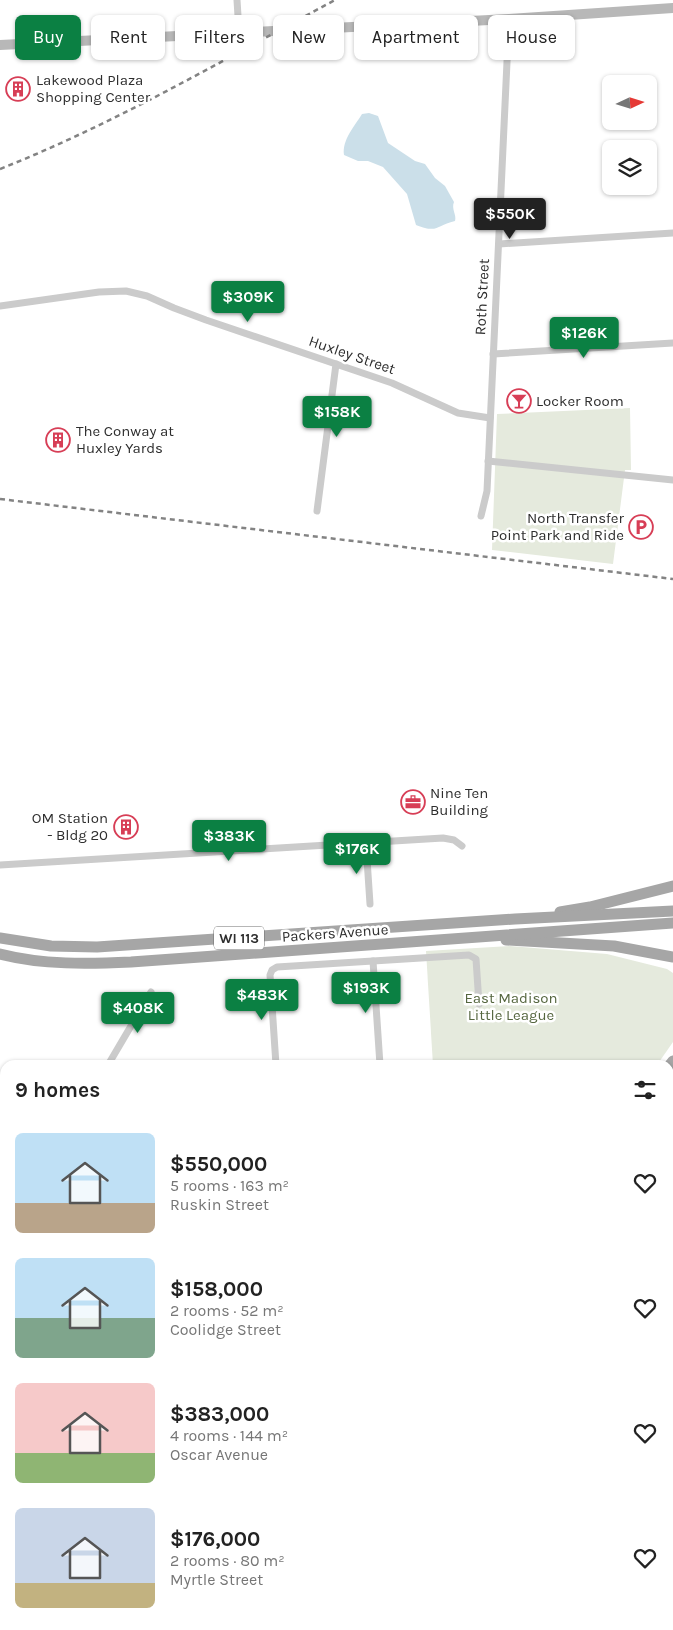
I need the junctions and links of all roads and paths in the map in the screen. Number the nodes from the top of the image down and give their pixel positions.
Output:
1 (237, 0) edge
2 (673, 8) edge
3 (238, 15) edge
4 (558, 15) edge
5 (488, 19) edge
6 (263, 31) edge
7 (175, 36) edge
8 (0, 46) edge
9 (507, 60) edge
10 (673, 233) edge
11 (499, 244) junction
12 (0, 306) edge
13 (673, 343) edge
14 (494, 354) junction
15 (336, 364) junction
16 (490, 418) junction
17 (488, 461) junction
18 (673, 480) edge
19 (317, 510) dead end
20 (481, 516) dead end
21 (366, 844) junction
22 (462, 846) dead end
23 (0, 866) edge
24 (673, 886) edge
25 (370, 904) dead end
26 (673, 911) edge
27 (522, 919) junction
28 (673, 923) edge
29 (0, 938) edge
30 (470, 938) junction
31 (0, 954) edge
32 (657, 954) junction
33 (673, 957) edge
34 (373, 961) junction
35 (673, 961) edge
36 (151, 992) dead end
37 (479, 1004) dead end
38 (111, 1060) edge
39 (276, 1060) edge
40 (380, 1060) edge

1 - 3 street
2 - 4 street
5 - 6 street
7 - 8 street
9 - 11 street, Roth Street
10 - 11 street
11 - 14 street, Roth Street
12 - 15 street, Huxley Street
13 - 14 street
14 - 16 street, Roth Street
15 - 16 street, Huxley Street
15 - 19 street
16 - 17 street, Roth Street
17 - 18 street
17 - 20 street, Roth Street
21 - 22 street
21 - 23 street
21 - 25 street
24 - 27 main road
26 - 27 main road, Packers Avenue / WI 113
27 - 29 main road, Packers Avenue / WI 113
28 - 30 main road, Packers Avenue / WI 113
30 - 31 main road, Packers Avenue / WI 113
30 - 32 main road
32 - 33 main road
32 - 35 main road
34 - 37 street
34 - 39 street
34 - 40 street
36 - 38 street

